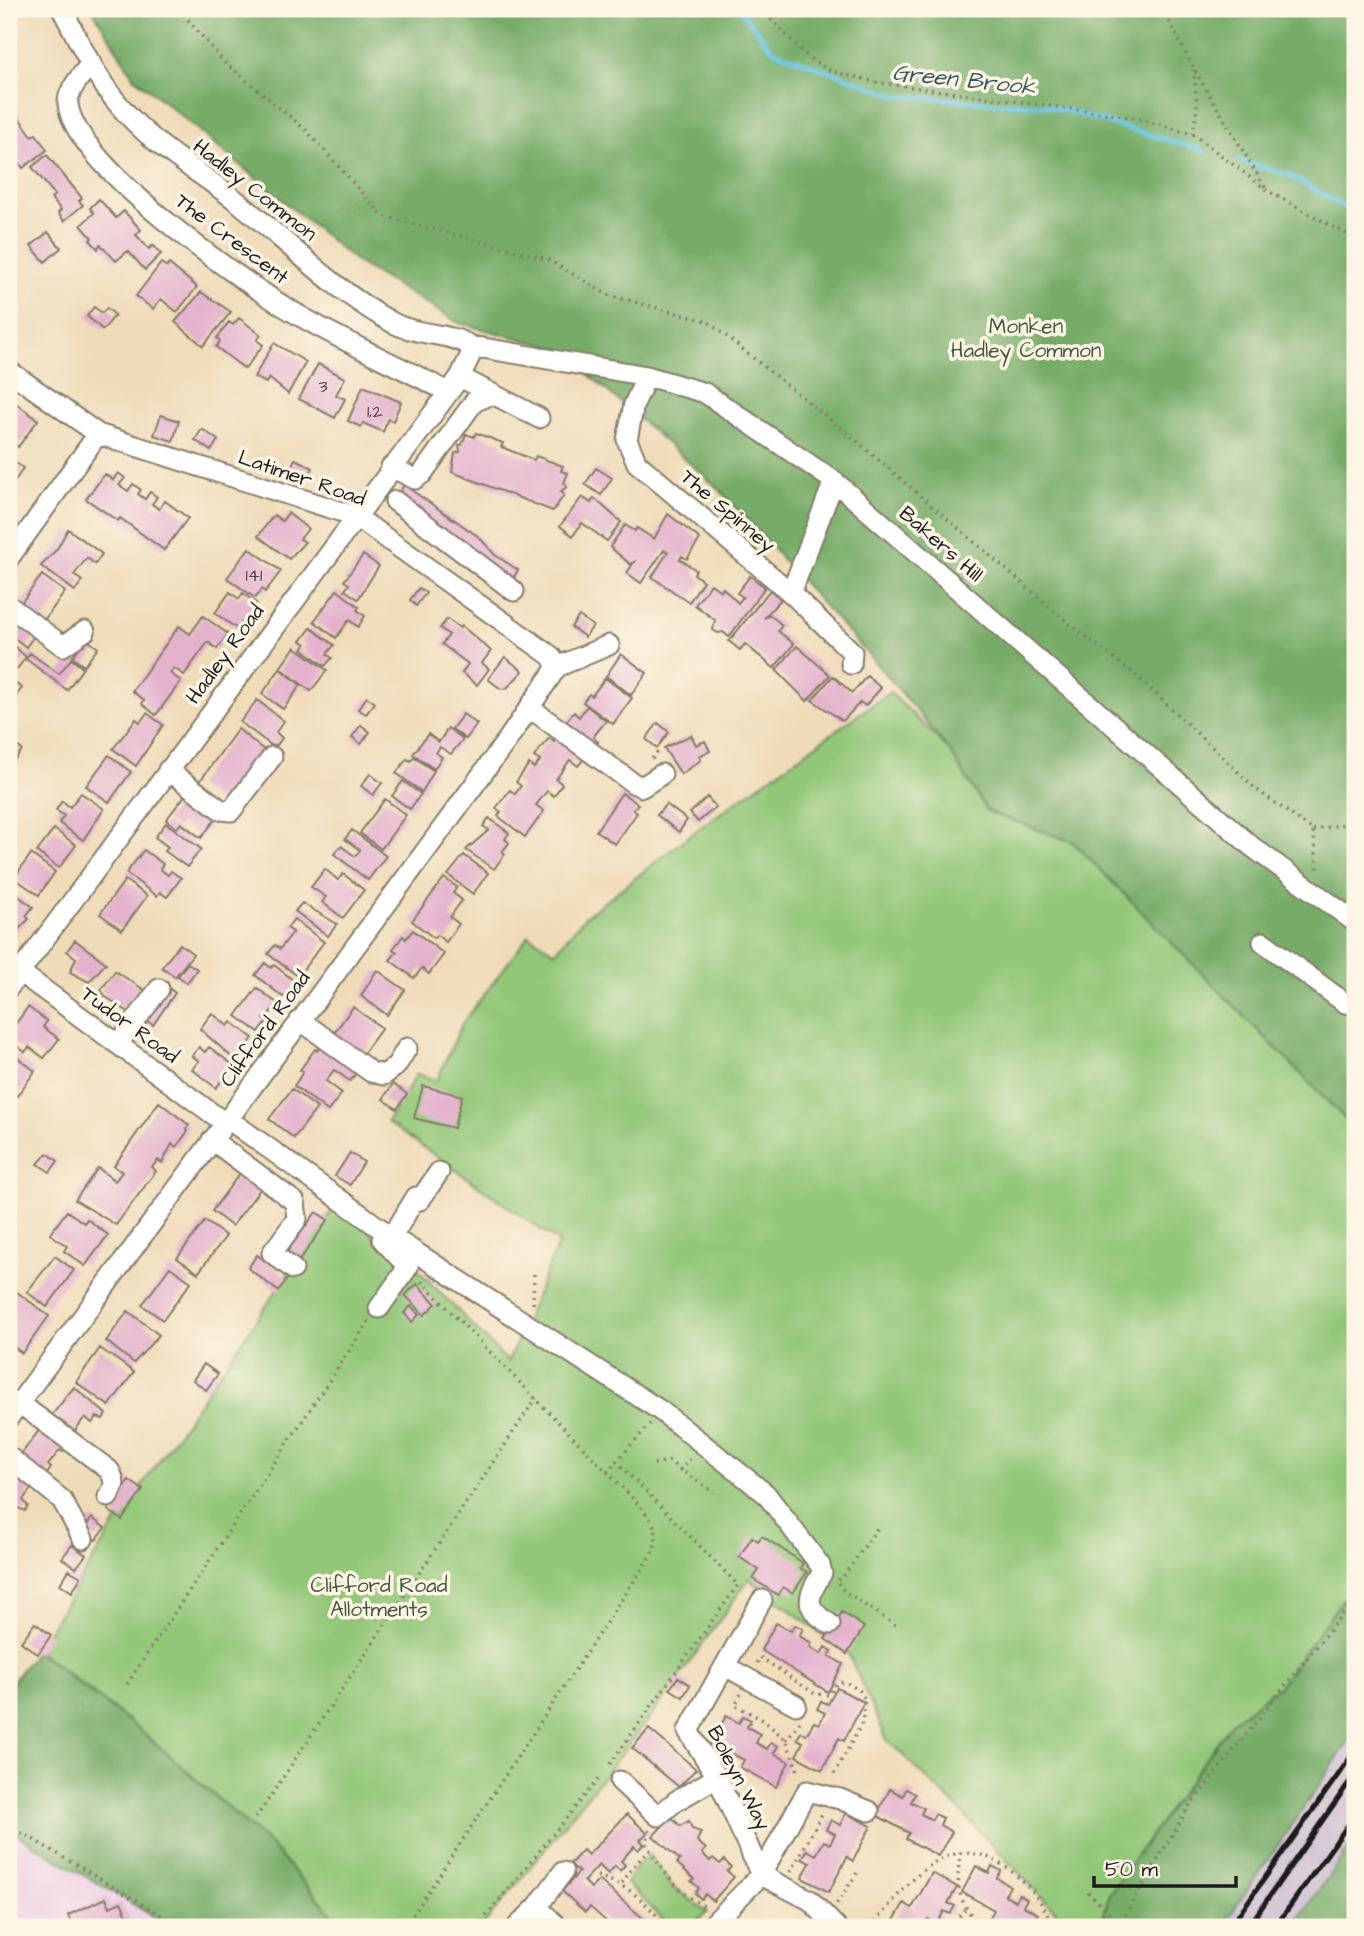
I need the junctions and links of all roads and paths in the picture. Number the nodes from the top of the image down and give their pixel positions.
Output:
1 (62, 9) edge
2 (761, 9) edge
3 (1163, 9) edge
4 (91, 63) junction
5 (1194, 69) junction
6 (1193, 134) junction
7 (1268, 191) junction
8 (1355, 239) edge
9 (471, 346) junction
10 (9, 371) edge
11 (647, 376) junction
12 (454, 385) junction
13 (490, 395) junction
14 (540, 418) dead end
15 (98, 434) junction
16 (391, 467) junction
17 (834, 481) junction
18 (395, 501) dead end
19 (355, 516) junction
20 (452, 547) junction
21 (9, 558) edge
22 (435, 572) junction
23 (514, 591) dead end
24 (792, 593) junction
25 (9, 606) edge
26 (85, 631) dead end
27 (609, 645) dead end
28 (851, 664) dead end
29 (557, 667) junction
30 (530, 708) junction
31 (272, 757) dead end
32 (168, 769) junction
33 (662, 774) dead end
34 (1355, 822) edge
35 (1313, 830) dead end
36 (1355, 922) edge
37 (1264, 942) dead end
38 (12, 975) edge
39 (159, 989) dead end
40 (1355, 1005) edge
41 (300, 1020) junction
42 (118, 1044) junction
43 (407, 1048) dead end
44 (226, 1121) junction
45 (212, 1140) junction
46 (439, 1172) dead end
47 (369, 1221) junction
48 (392, 1237) junction
49 (408, 1267) junction
50 (293, 1269) dead end
51 (534, 1272) dead end
52 (379, 1308) joint
53 (537, 1333) junction
54 (536, 1398) junction
55 (14, 1410) edge
56 (661, 1411) junction
57 (9, 1457) edge
58 (616, 1461) junction
59 (654, 1464) dead end
60 (607, 1472) junction
61 (715, 1493) dead end
62 (108, 1497) dead end
63 (878, 1527) dead end
64 (83, 1539) dead end
65 (829, 1577) junction
66 (1355, 1598) edge
67 (762, 1600) dead end
68 (830, 1624) dead end
69 (898, 1627) dead end
70 (725, 1666) junction
71 (127, 1684) dead end
72 (801, 1708) joint
73 (786, 1740) dead end
74 (717, 1777) junction
75 (620, 1781) dead end
76 (831, 1797) junction
77 (869, 1811) dead end
78 (658, 1816) junction
79 (256, 1818) dead end
80 (9, 1825) edge
81 (650, 1851) junction
82 (960, 1852) junction
83 (563, 1872) dead end
84 (858, 1873) dead end
85 (597, 1875) dead end
86 (761, 1875) junction
87 (622, 1884) junction
88 (783, 1889) junction
89 (1087, 1892) dead end
90 (537, 1907) junction
91 (965, 1910) junction
92 (831, 1920) edge
93 (714, 1924) edge
94 (1118, 1926) edge
95 (181, 1927) edge
96 (405, 1927) edge
97 (477, 1927) edge
98 (517, 1927) edge
99 (558, 1927) edge
100 (667, 1927) edge
101 (870, 1927) edge
102 (950, 1927) edge
103 (983, 1927) edge
104 (1051, 1927) edge

1 - 4 street, Hadley Common
2 - 6 path
3 - 5 path
4 - 9 street, Hadley Common
4 - 12 street, The Crescent
5 - 6 path
5 - 7 path
6 - 7 path
7 - 8 path
9 - 11 street, Bakers Hill
9 - 12 street, Hadley Road
10 - 15 street, Latimer Road
11 - 17 street, Bakers Hill
11 - 24 street, The Spinney
12 - 13 street, The Crescent
12 - 16 street, Hadley Road
13 - 14 street, The Crescent
13 - 16 street
15 - 19 street, Latimer Road
15 - 21 street
16 - 19 street, Hadley Road
17 - 24 street, The Spinney
17 - 36 street, Bakers Hill
18 - 20 street
19 - 22 street, Latimer Road
19 - 32 street, Hadley Road
20 - 22 street
20 - 23 street
22 - 29 street, Latimer Road
24 - 28 street, The Spinney
25 - 26 street
27 - 29 street
29 - 30 street, Clifford Road
30 - 33 street
30 - 41 street, Clifford Road
31 - 32 street
32 - 38 street, Hadley Road
34 - 35 path
37 - 40 street
38 - 42 street, Tudor Road
39 - 42 street
41 - 43 street
41 - 44 street, Clifford Road
42 - 44 street, Tudor Road
44 - 45 street, Clifford Road
44 - 47 street, Tudor Road
45 - 50 street
45 - 55 street, Clifford Road
46 - 48 street
47 - 48 street
47 - 49 street
48 - 53 street
49 - 52 street
49 - 54 path
51 - 53 path
52 - 71 path
53 - 56 street
54 - 60 path
54 - 79 path
55 - 62 street
56 - 58 path
56 - 65 street
57 - 64 street
58 - 60 path
58 - 97 path
59 - 61 path
60 - 96 path
63 - 65 path
65 - 68 street
65 - 69 path
66 - 94 path
67 - 70 street, Boleyn Way
70 - 72 street
70 - 74 street, Boleyn Way
72 - 73 path
74 - 78 street
74 - 86 street, Boleyn Way
75 - 78 street
76 - 77 street, Boleyn Way
76 - 86 street, Boleyn Way
76 - 88 path
78 - 81 path
80 - 95 path
81 - 87 path
81 - 93 path
82 - 91 path
82 - 101 path
82 - 104 path
83 - 90 street
84 - 92 path
85 - 87 path
86 - 88 street
86 - 93 street, Boleyn Way
87 - 100 path
88 - 92 street
89 - 94 path
90 - 98 street
90 - 99 street
91 - 102 path
91 - 103 path

